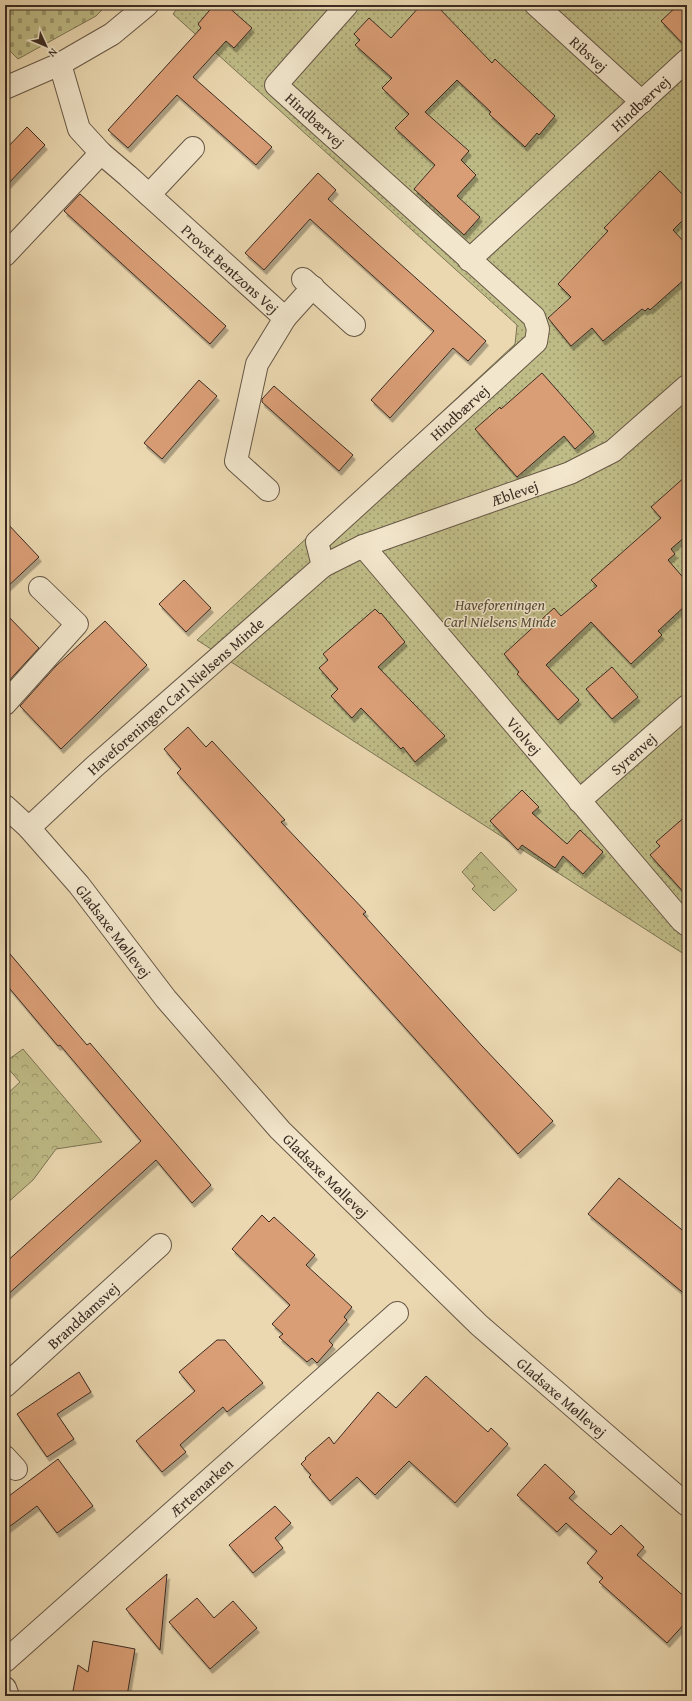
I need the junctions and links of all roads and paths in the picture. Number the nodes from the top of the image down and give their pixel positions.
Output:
1 (147, 5) edge
2 (347, 5) edge
3 (536, 5) edge
4 (687, 60) edge
5 (60, 64) junction
6 (5, 88) edge
7 (642, 102) junction
8 (194, 148) dead end
9 (101, 153) junction
10 (150, 195) junction
11 (5, 255) edge
12 (469, 260) junction
13 (285, 318) junction
14 (354, 325) dead end
15 (687, 386) edge
16 (268, 490) dead end
17 (363, 546) junction
18 (322, 566) junction
19 (40, 588) dead end
20 (5, 704) edge
21 (687, 706) edge
22 (579, 801) junction
23 (5, 806) edge
24 (29, 828) junction
25 (687, 925) edge
26 (160, 1245) dead end
27 (397, 1313) dead end
28 (5, 1386) edge
29 (687, 1505) edge
30 (5, 1661) edge
31 (5, 1688) edge
32 (8, 1696) edge

1 - 5 street
2 - 12 street, Hindbærvej
3 - 7 street, Ribsvej
4 - 7 street, Hindbærvej
5 - 6 street
5 - 9 street, Provst Bentzons Vej
7 - 12 street, Hindbærvej
8 - 10 street
9 - 10 street, Provst Bentzons Vej
9 - 11 street
10 - 13 street, Provst Bentzons Vej
12 - 18 street, Hindbærvej
13 - 14 street
13 - 16 street, Provst Bentzons Vej
15 - 17 street, Æblevej
17 - 18 street, Æblevej
17 - 22 street, Violvej
18 - 24 street, Haveforeningen Carl Nielsens Minde
19 - 20 street
21 - 22 street, Syrenvej
22 - 25 street, Violvej
23 - 24 street, Gladsaxe Møllevej
24 - 29 street, Gladsaxe Møllevej
26 - 28 street, Branddamsvej
27 - 30 street, Ærtemarken
31 - 32 street

